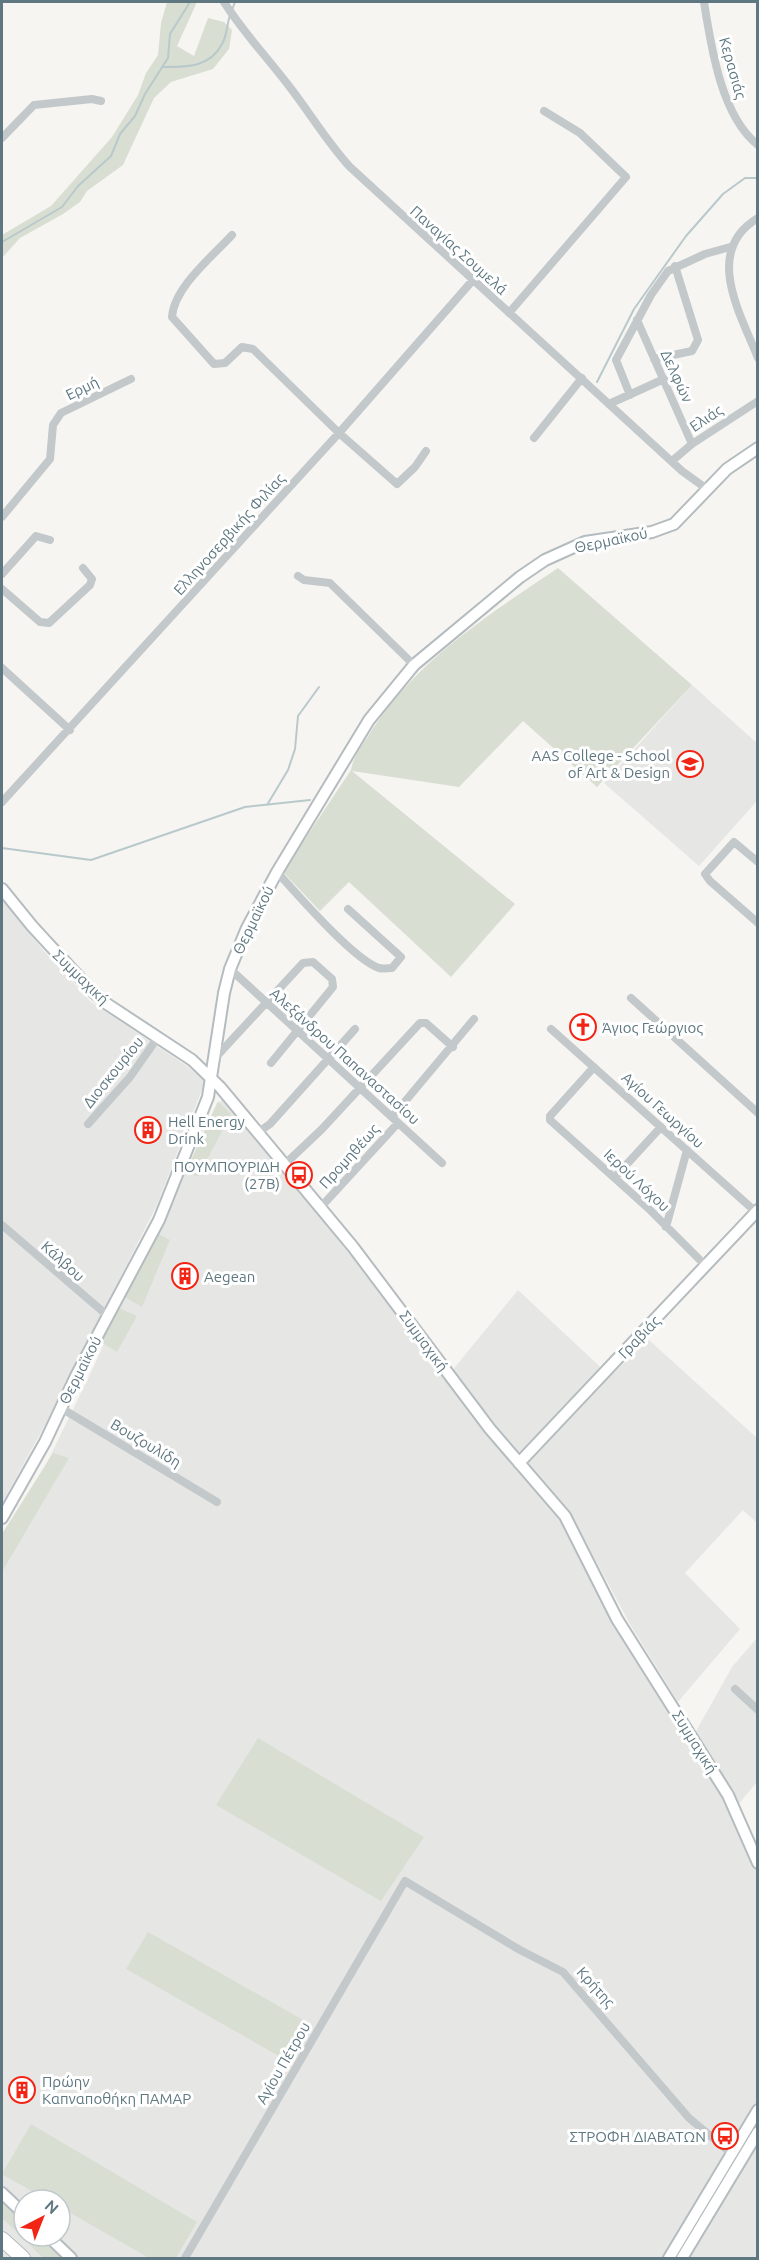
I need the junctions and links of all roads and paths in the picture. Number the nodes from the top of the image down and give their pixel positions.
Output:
1 (704, 2) edge
2 (226, 5) edge
3 (101, 101) dead end
4 (544, 111) dead end
5 (2, 138) edge
6 (758, 146) edge
7 (758, 218) edge
8 (232, 235) dead end
9 (730, 246) junction
10 (675, 266) junction
11 (473, 280) junction
12 (509, 313) junction
13 (637, 320) junction
14 (758, 358) edge
15 (654, 359) junction
16 (582, 378) junction
17 (131, 379) dead end
18 (664, 379) junction
19 (630, 394) junction
20 (758, 401) edge
21 (609, 404) junction
22 (339, 433) junction
23 (534, 438) dead end
24 (692, 444) junction
25 (758, 448) edge
26 (426, 451) dead end
27 (672, 461) junction
28 (707, 489) junction
29 (2, 517) edge
30 (50, 540) dead end
31 (84, 568) dead end
32 (2, 574) edge
33 (298, 576) dead end
34 (2, 589) edge
35 (414, 665) junction
36 (2, 668) edge
37 (70, 730) junction
38 (2, 802) edge
39 (758, 862) edge
40 (277, 872) junction
41 (2, 889) edge
42 (348, 909) dead end
43 (758, 923) edge
44 (230, 969) junction
45 (631, 998) dead end
46 (266, 1002) junction
47 (474, 1019) dead end
48 (355, 1029) dead end
49 (551, 1029) dead end
50 (298, 1031) junction
51 (158, 1037) junction
52 (453, 1047) junction
53 (215, 1058) junction
54 (328, 1058) junction
55 (271, 1063) dead end
56 (594, 1066) junction
57 (212, 1078) junction
58 (360, 1087) junction
59 (758, 1113) edge
60 (395, 1120) junction
61 (88, 1124) dead end
62 (661, 1127) junction
63 (258, 1132) junction
64 (687, 1150) junction
65 (442, 1163) dead end
66 (284, 1165) junction
67 (615, 1177) junction
68 (320, 1208) junction
69 (757, 1211) edge
70 (2, 1225) edge
71 (666, 1227) junction
72 (706, 1266) junction
73 (108, 1316) junction
74 (61, 1408) junction
75 (519, 1463) junction
76 (217, 1503) dead end
77 (2, 1518) edge
78 (735, 1689) dead end
79 (758, 1710) edge
80 (758, 1863) edge
81 (405, 1881) joint
82 (758, 2110) edge
83 (758, 2132) edge
84 (732, 2154) junction
85 (2, 2239) edge
86 (60, 2248) edge
87 (23, 2259) edge
88 (71, 2259) edge
89 (185, 2259) edge
90 (669, 2259) edge
91 (682, 2259) edge

1 - 6 street, Κερασιάς
2 - 11 street, Παναγίας Σουμελά
3 - 5 street
4 - 12 street
7 - 9 street
8 - 22 street
9 - 10 street
9 - 14 street
10 - 13 street
10 - 15 street
11 - 12 street, Παναγίας Σουμελά
11 - 22 street, Ελληνοσερβικής Φιλίας
12 - 16 street, Παναγίας Σουμελά
13 - 15 street, Δελφών
13 - 19 street
15 - 18 street, Δελφών
16 - 21 street, Παναγίας Σουμελά
16 - 23 street
17 - 29 street, Ερμή
18 - 19 street
18 - 24 street, Δελφών
19 - 21 street
20 - 24 street, Ελιάς
21 - 27 street, Παναγίας Σουμελά
22 - 26 street
22 - 37 street, Ελληνοσερβικής Φιλίας
24 - 27 street, Ελιάς
25 - 28 street, Θερμαϊκού
27 - 28 street, Παναγίας Σουμελά
28 - 35 street, Θερμαϊκού
30 - 32 street
31 - 34 street
33 - 35 street
35 - 40 street, Θερμαϊκού
36 - 37 street
37 - 38 street, Ελληνοσερβικής Φιλίας
39 - 43 street
40 - 42 street
40 - 44 street, Θερμαϊκού
41 - 51 street, Συμμαχική
44 - 46 street, Αλεξάνδρου Παπαναστασίου
44 - 53 street, Θερμαϊκού
45 - 59 street
46 - 50 street, Αλεξάνδρου Παπαναστασίου
46 - 50 street
46 - 53 street
47 - 52 street, Προμηθέως
48 - 54 street
49 - 56 street, Αγίου Γεωργίου
50 - 54 street, Αλεξάνδρου Παπαναστασίου
50 - 55 street
51 - 57 street, Συμμαχική
51 - 61 street, Διοσκουρίου
52 - 58 street
52 - 60 street, Προμηθέως
53 - 57 street, Θερμαϊκού
54 - 58 street, Αλεξάνδρου Παπαναστασίου
54 - 63 street
56 - 62 street, Αγίου Γεωργίου
56 - 67 street, Ιερού Λόχου
57 - 63 street, Συμμαχική
57 - 73 street, Θερμαϊκού
58 - 60 street, Αλεξάνδρου Παπαναστασίου
58 - 66 street
60 - 65 street, Αλεξάνδρου Παπαναστασίου
60 - 68 street, Προμηθέως
62 - 64 street, Αγίου Γεωργίου
62 - 67 street
63 - 66 street, Συμμαχική
64 - 69 street, Αγίου Γεωργίου
64 - 71 street
66 - 68 street, Συμμαχική
67 - 71 street, Ιερού Λόχου
68 - 75 street, Συμμαχική
69 - 72 street, Γραβιάς
70 - 73 street, Κάλβου
71 - 72 street, Ιερού Λόχου
72 - 75 street, Γραβιάς
73 - 74 street, Θερμαϊκού
74 - 76 street, Βουζουλίδη
74 - 77 street, Θερμαϊκού
75 - 80 street, Συμμαχική
78 - 79 street
81 - 84 street, Κρήτης
81 - 89 street, Αγίου Πέτρου
82 - 84 street
83 - 91 street
84 - 90 street
85 - 87 highway
86 - 88 street

